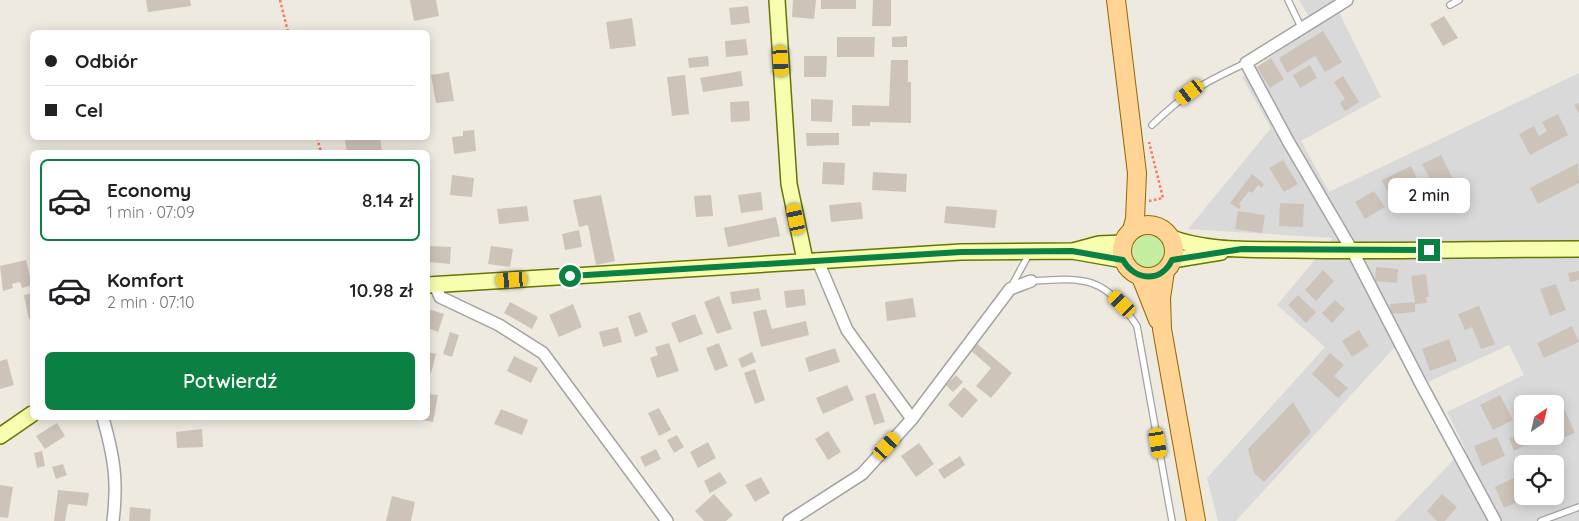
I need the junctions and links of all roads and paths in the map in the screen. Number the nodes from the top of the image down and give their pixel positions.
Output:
1 (280, 0) edge
2 (777, 0) edge
3 (1116, 0) edge
4 (1288, 0) edge
5 (1347, 0) edge
6 (1460, 0) edge
7 (1450, 5) dead end
8 (1302, 28) junction
9 (288, 30) edge
10 (1246, 63) junction
11 (1152, 125) joint
12 (1137, 173) junction
13 (1146, 202) junction
14 (1163, 232) junction
15 (1126, 244) junction
16 (1242, 249) junction
17 (1579, 249) edge
18 (1031, 251) junction
19 (1353, 252) junction
20 (811, 260) junction
21 (1169, 266) junction
22 (1141, 277) junction
23 (1031, 281) joint
24 (431, 285) edge
25 (1010, 289) junction
26 (1162, 329) junction
27 (30, 415) edge
28 (912, 418) junction
29 (104, 420) edge
30 (0, 436) edge
31 (1579, 507) edge
32 (112, 521) edge
33 (666, 521) edge
34 (789, 521) edge
35 (1172, 521) edge
36 (1196, 521) edge
37 (1495, 521) edge
38 (1541, 521) edge

1 - 9 path
2 - 20 street
3 - 12 main road
4 - 8 lane
5 - 8 street
6 - 7 lane
8 - 10 street
10 - 11 lane
10 - 19 street
11 - 13 path
12 - 13 main road
12 - 15 main road
13 - 14 main road
14 - 15 main road
14 - 16 street
14 - 21 main road
15 - 18 street
15 - 22 main road
16 - 19 street
16 - 21 street
17 - 19 street
18 - 20 street
18 - 25 lane
19 - 37 street
20 - 24 street
20 - 28 street
21 - 22 main road
21 - 26 main road
22 - 26 main road
23 - 25 street
23 - 35 lane
24 - 33 street
25 - 28 street
26 - 36 main road
27 - 30 street
28 - 34 street
29 - 32 street
31 - 38 lane

